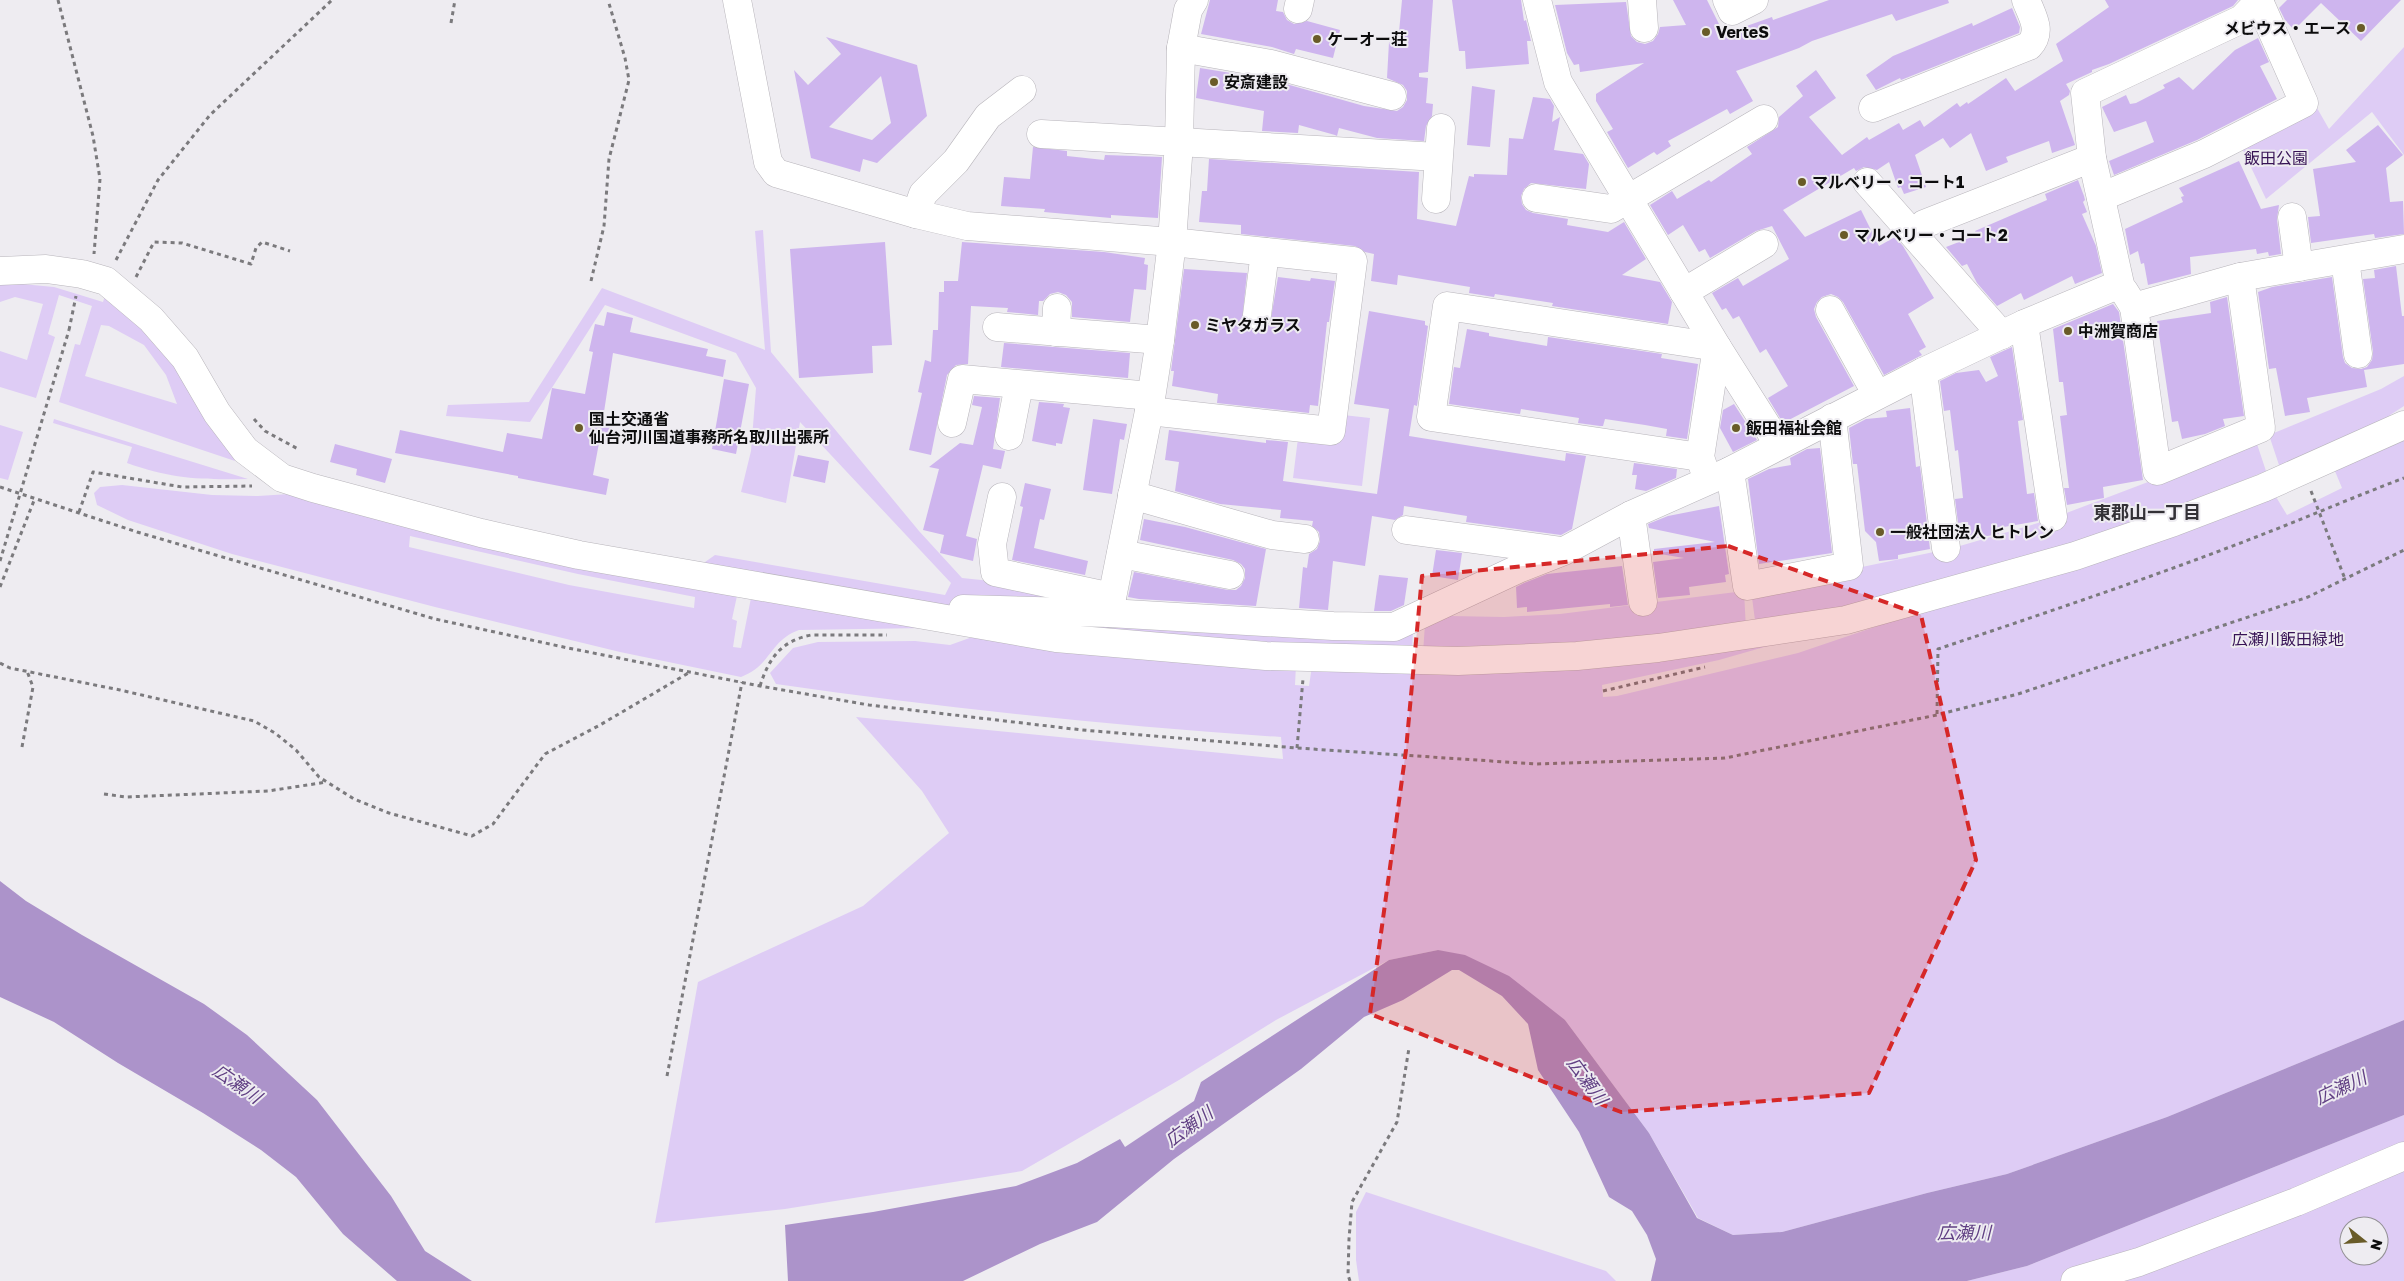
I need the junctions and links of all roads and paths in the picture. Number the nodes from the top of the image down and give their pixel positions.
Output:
1 (58, 0) edge
2 (332, 0) edge
3 (455, 0) edge
4 (608, 0) edge
5 (737, 0) edge
6 (1194, 0) edge
7 (1537, 0) edge
8 (1642, 0) edge
9 (1727, 0) edge
10 (1754, 0) edge
11 (2026, 0) edge
12 (2260, 1) edge
13 (451, 23) dead end
14 (1644, 28) dead end
15 (1181, 48) junction
16 (1022, 90) dead end
17 (1392, 96) dead end
18 (1873, 108) dead end
19 (1764, 119) dead end
20 (1441, 128) dead end
21 (1041, 134) dead end
22 (1179, 143) junction
23 (1438, 157) junction
24 (2092, 158) junction
25 (1867, 182) dead end
26 (2101, 197) junction
27 (1536, 198) dead end
28 (1436, 199) dead end
29 (1627, 199) junction
30 (916, 214) junction
31 (2292, 217) dead end
32 (1924, 224) dead end
33 (1172, 242) junction
34 (1764, 244) dead end
35 (2404, 249) edge
36 (290, 251) dead end
37 (1265, 252) junction
38 (2345, 260) junction
39 (2299, 267) junction
40 (0, 271) edge
41 (2240, 277) junction
42 (99, 278) junction
43 (134, 281) dead end
44 (591, 281) dead end
45 (2120, 284) junction
46 (1684, 292) junction
47 (75, 300) dead end
48 (2134, 307) junction
49 (1830, 310) dead end
50 (1256, 314) dead end
51 (997, 327) dead end
52 (2013, 330) junction
53 (1160, 340) junction
54 (1717, 346) junction
55 (2358, 354) dead end
56 (1923, 372) junction
57 (1019, 385) junction
58 (1877, 395) junction
59 (1150, 403) junction
60 (1832, 418) junction
61 (952, 422) dead end
62 (2404, 425) edge
63 (1009, 436) dead end
64 (1778, 445) junction
65 (1713, 469) junction
66 (2404, 478) edge
67 (254, 486) dead end
68 (1132, 495) junction
69 (1002, 497) dead end
70 (35, 498) dead end
71 (2316, 505) dead end
72 (2318, 511) junction
73 (79, 512) dead end
74 (1631, 515) junction
75 (2053, 517) dead end
76 (1406, 530) dead end
77 (1305, 539) dead end
78 (1946, 548) dead end
79 (1564, 551) junction
80 (1121, 554) junction
81 (0, 561) edge
82 (1230, 575) dead end
83 (2345, 580) dead end
84 (0, 587) edge
85 (1643, 602) dead end
86 (1110, 605) junction
87 (948, 620) junction
88 (890, 635) dead end
89 (0, 663) edge
90 (27, 671) junction
91 (690, 672) dead end
92 (742, 682) dead end
93 (760, 686) dead end
94 (1303, 686) dead end
95 (1937, 714) dead end
96 (22, 747) dead end
97 (1297, 748) dead end
98 (328, 782) junction
99 (104, 794) dead end
100 (1409, 1048) dead end
101 (668, 1076) dead end
102 (2404, 1156) edge
103 (1350, 1281) edge
104 (2075, 1281) edge

1 - 42 path
2 - 42 path
3 - 13 path
4 - 44 path
5 - 30 street
6 - 15 street
7 - 29 street
8 - 14 street
9 - 10 street
11 - 18 street
12 - 24 street
12 - 26 street
15 - 17 street
15 - 22 street
16 - 30 street
19 - 29 street
20 - 23 street
21 - 22 street
22 - 23 street
22 - 33 street
23 - 28 street
24 - 26 street
24 - 32 street
25 - 52 street
26 - 45 street
27 - 29 street
29 - 46 street
30 - 33 street
31 - 39 street
33 - 37 street
33 - 53 street
34 - 46 street
35 - 38 street
36 - 43 path
37 - 50 street
37 - 59 street
38 - 39 street
38 - 55 street
39 - 41 street
40 - 42 street
41 - 48 street
41 - 48 street
42 - 87 street
45 - 48 street
45 - 52 street
46 - 54 street
47 - 81 path, bridge
49 - 58 street
51 - 53 street
52 - 56 street
52 - 75 street
53 - 59 street
54 - 64 street
54 - 65 street
54 - 65 street
56 - 58 street
56 - 78 street
57 - 59 street
57 - 61 street
57 - 63 street
58 - 60 street
59 - 68 street
60 - 64 street
60 - 65 street
62 - 87 street
64 - 65 street
65 - 74 street
66 - 72 path
67 - 73 path
68 - 77 street
68 - 80 street
69 - 86 street
70 - 84 path
71 - 72 path
72 - 83 path
72 - 95 path
74 - 79 street
74 - 85 street
76 - 79 street
79 - 86 street
80 - 82 street
80 - 86 street
86 - 87 street
88 - 93 path
89 - 90 path
90 - 96 path
90 - 98 path
91 - 98 path
92 - 101 path
94 - 97 path
98 - 99 path
100 - 103 path
102 - 104 street

